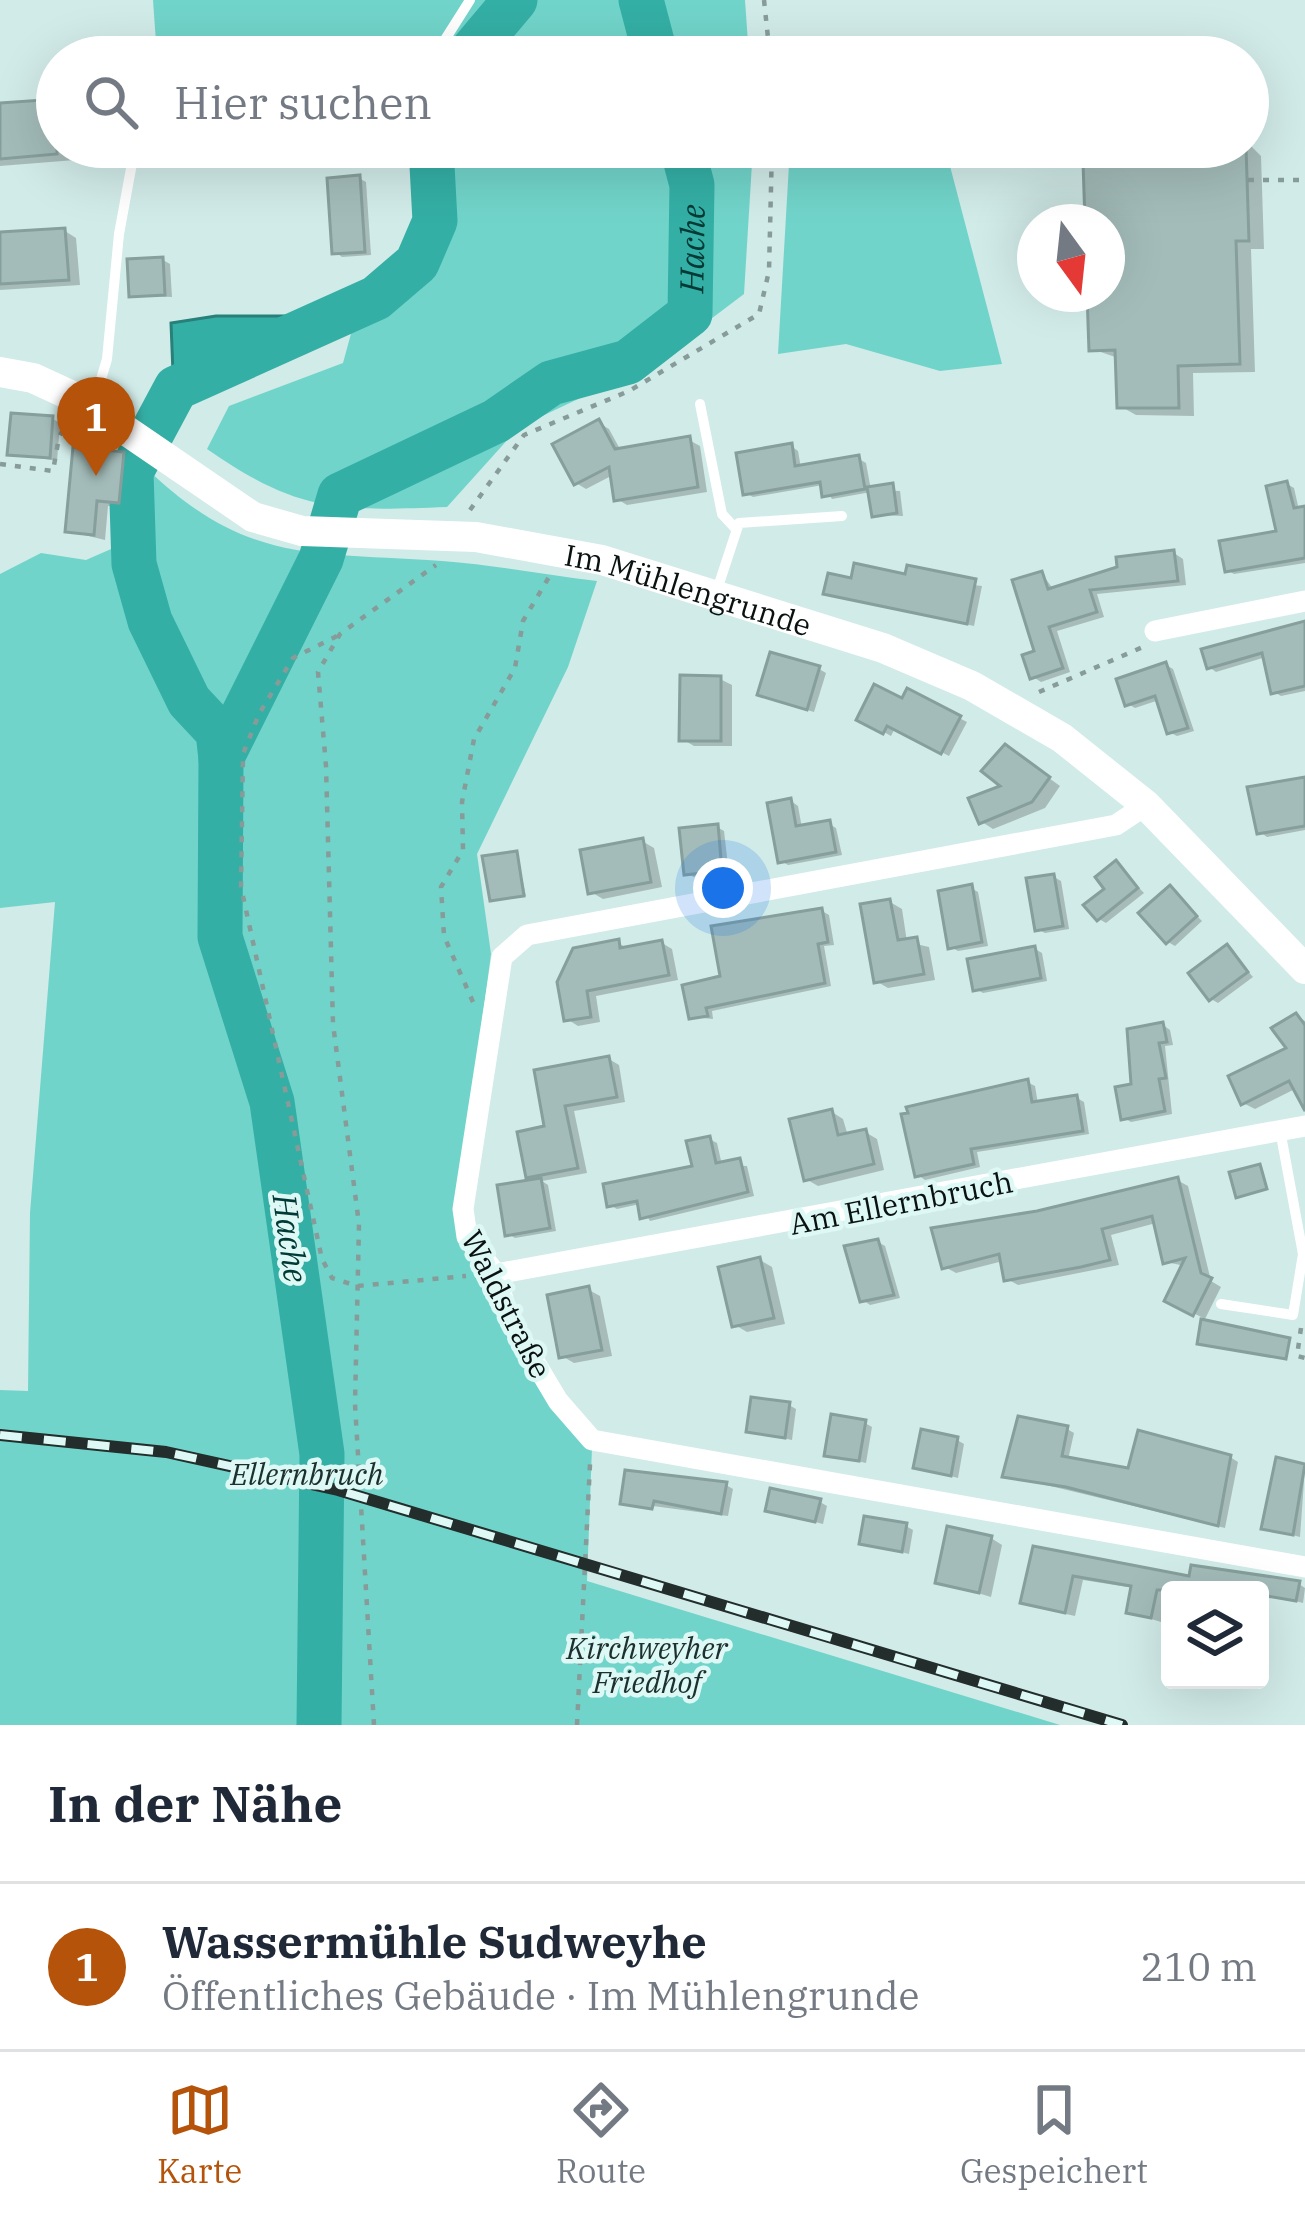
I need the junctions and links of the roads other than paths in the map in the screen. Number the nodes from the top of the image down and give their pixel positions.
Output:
1 (470, 0) edge
2 (447, 36) edge
3 (131, 168) edge
4 (0, 372) edge
5 (83, 401) junction
6 (700, 404) dead end
7 (842, 516) dead end
8 (736, 529) junction
9 (716, 593) junction
10 (1305, 602) edge
11 (1155, 632) road end
12 (1146, 806) junction
13 (1302, 959) edge
14 (1305, 1126) edge
15 (1280, 1130) junction
16 (496, 1274) junction
17 (1221, 1304) dead end
18 (1305, 1567) edge

1 - 2 lane
3 - 5 lane
4 - 5 main road, Im Mühlengrunde
5 - 9 main road, Im Mühlengrunde
6 - 8 lane
7 - 8 lane
8 - 9 lane
9 - 12 main road, Im Mühlengrunde
10 - 11 street
12 - 13 main road, Im Mühlengrunde
12 - 16 street, Waldstraße
14 - 15 street, Am Ellernbruch
15 - 16 street, Am Ellernbruch
15 - 17 lane
16 - 18 street, Waldstraße

